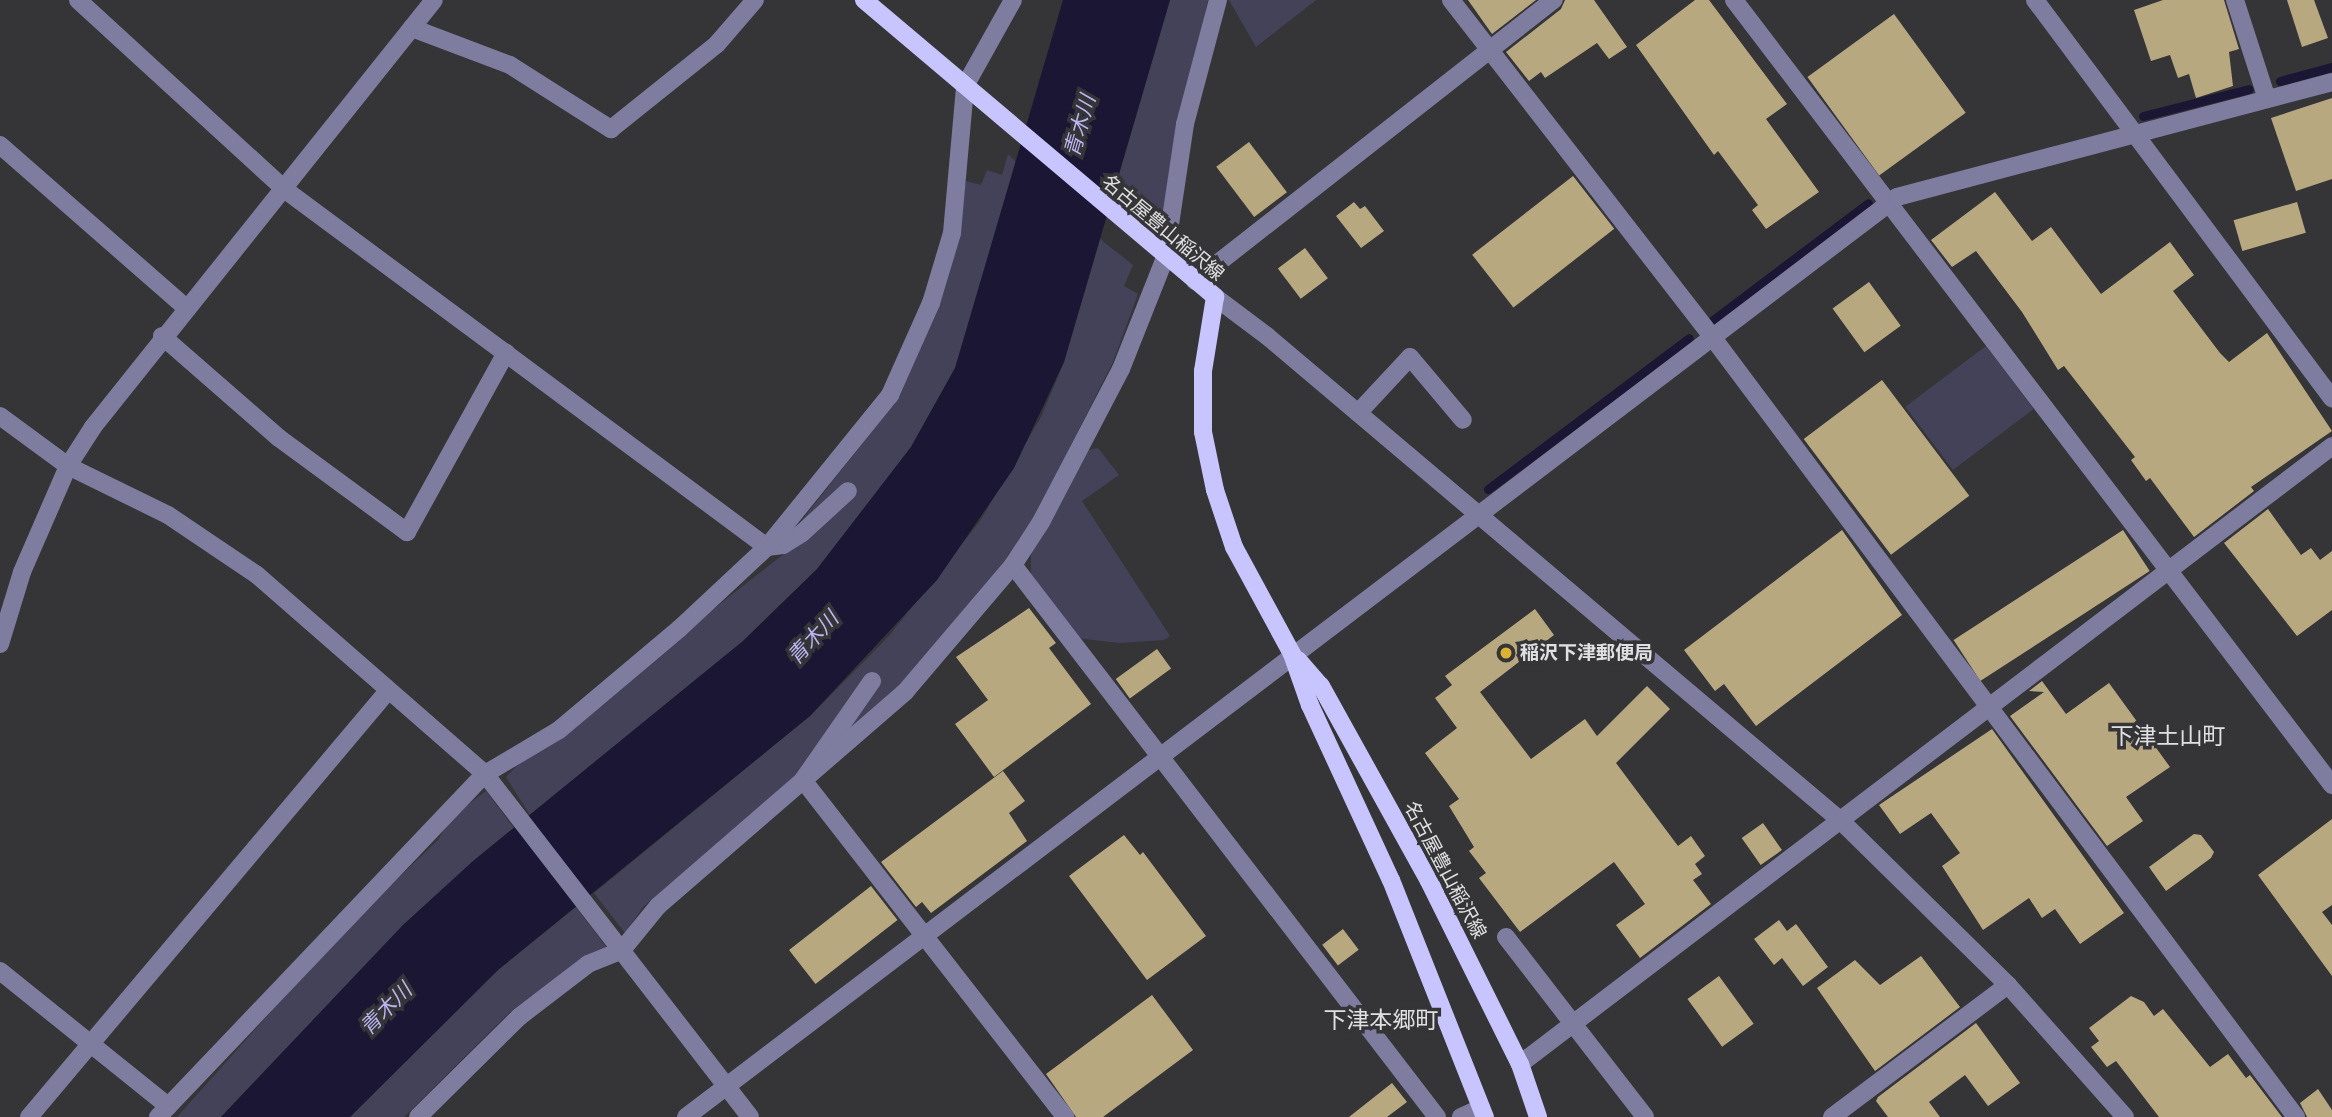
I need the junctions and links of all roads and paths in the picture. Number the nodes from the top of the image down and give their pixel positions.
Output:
1 (78, 0) edge
2 (434, 0) edge
3 (755, 0) edge
4 (864, 0) edge
5 (1013, 0) edge
6 (1218, 0) edge
7 (1451, 0) edge
8 (1554, 0) edge
9 (1734, 0) edge
10 (2035, 0) edge
11 (2235, 0) edge
12 (412, 28) junction
13 (1489, 49) junction
14 (2332, 82) edge
15 (965, 86) junction
16 (2267, 99) junction
17 (2137, 135) junction
18 (0, 145) edge
19 (284, 189) junction
20 (1888, 204) junction
21 (1165, 258) junction
22 (1195, 281) junction
23 (1215, 297) junction
24 (185, 307) junction
25 (162, 336) junction
26 (1713, 338) junction
27 (506, 353) junction
28 (2332, 398) edge
29 (1358, 413) junction
30 (0, 416) edge
31 (1463, 420) dead end
32 (2332, 446) edge
33 (68, 466) junction
34 (848, 491) dead end
35 (1478, 515) junction
36 (767, 547) junction
37 (1013, 565) junction
38 (2168, 570) junction
39 (0, 644) edge
40 (1292, 654) junction
41 (872, 681) dead end
42 (387, 692) junction
43 (1989, 706) junction
44 (1162, 758) junction
45 (488, 778) junction
46 (803, 780) junction
47 (2332, 785) edge
48 (1841, 821) junction
49 (925, 936) junction
50 (1506, 937) dead end
51 (619, 945) junction
52 (0, 971) edge
53 (2008, 985) junction
54 (1574, 1023) junction
55 (88, 1045) junction
56 (1520, 1064) junction
57 (727, 1087) junction
58 (163, 1111) edge
59 (1483, 1113) edge
60 (422, 1116) edge
61 (29, 1117) edge
62 (686, 1117) edge
63 (750, 1117) edge
64 (1065, 1117) edge
65 (1437, 1117) edge
66 (1461, 1117) edge
67 (1538, 1117) edge
68 (1645, 1117) edge
69 (1832, 1117) edge
70 (2125, 1117) edge
71 (2296, 1117) edge

1 - 19 street
2 - 12 street
3 - 12 street
4 - 15 main road, 名古屋豊山稲沢線
5 - 15 street
6 - 21 street
7 - 13 street
8 - 13 street
9 - 20 street
10 - 17 street
11 - 16 street
12 - 19 street
13 - 22 street
13 - 26 street
14 - 16 street
15 - 21 main road, 名古屋豊山稲沢線
15 - 36 street
16 - 17 street
17 - 20 street
17 - 28 street
18 - 24 street
19 - 24 street
19 - 27 street
20 - 26 street
20 - 38 street
21 - 22 main road, 名古屋豊山稲沢線
21 - 37 street
22 - 23 main road, 名古屋豊山稲沢線
23 - 29 street
23 - 40 main road, 名古屋豊山稲沢線
24 - 25 street
25 - 27 street
25 - 33 street
26 - 35 street
26 - 43 street
27 - 36 street
29 - 31 street
29 - 35 street
30 - 33 street
32 - 38 street
33 - 39 street
33 - 42 street
34 - 36 street
35 - 40 street
35 - 48 street
36 - 45 street
37 - 44 street
37 - 46 street
38 - 43 street
38 - 47 street
40 - 44 street
40 - 56 main road, 名古屋豊山稲沢線
40 - 59 main road, 名古屋豊山稲沢線
41 - 46 street
42 - 45 street
42 - 55 street
43 - 48 street
43 - 71 street
44 - 49 street
44 - 65 street
45 - 51 street
45 - 58 street
46 - 49 street
46 - 51 street
48 - 53 street
48 - 54 street
49 - 57 street
49 - 64 street
50 - 54 street
51 - 57 street
51 - 60 street
52 - 55 street
53 - 69 street
53 - 70 street
54 - 56 street
54 - 68 street
55 - 58 street
55 - 61 street
56 - 67 main road, 名古屋豊山稲沢線
57 - 62 street
57 - 63 street
59 - 66 street

